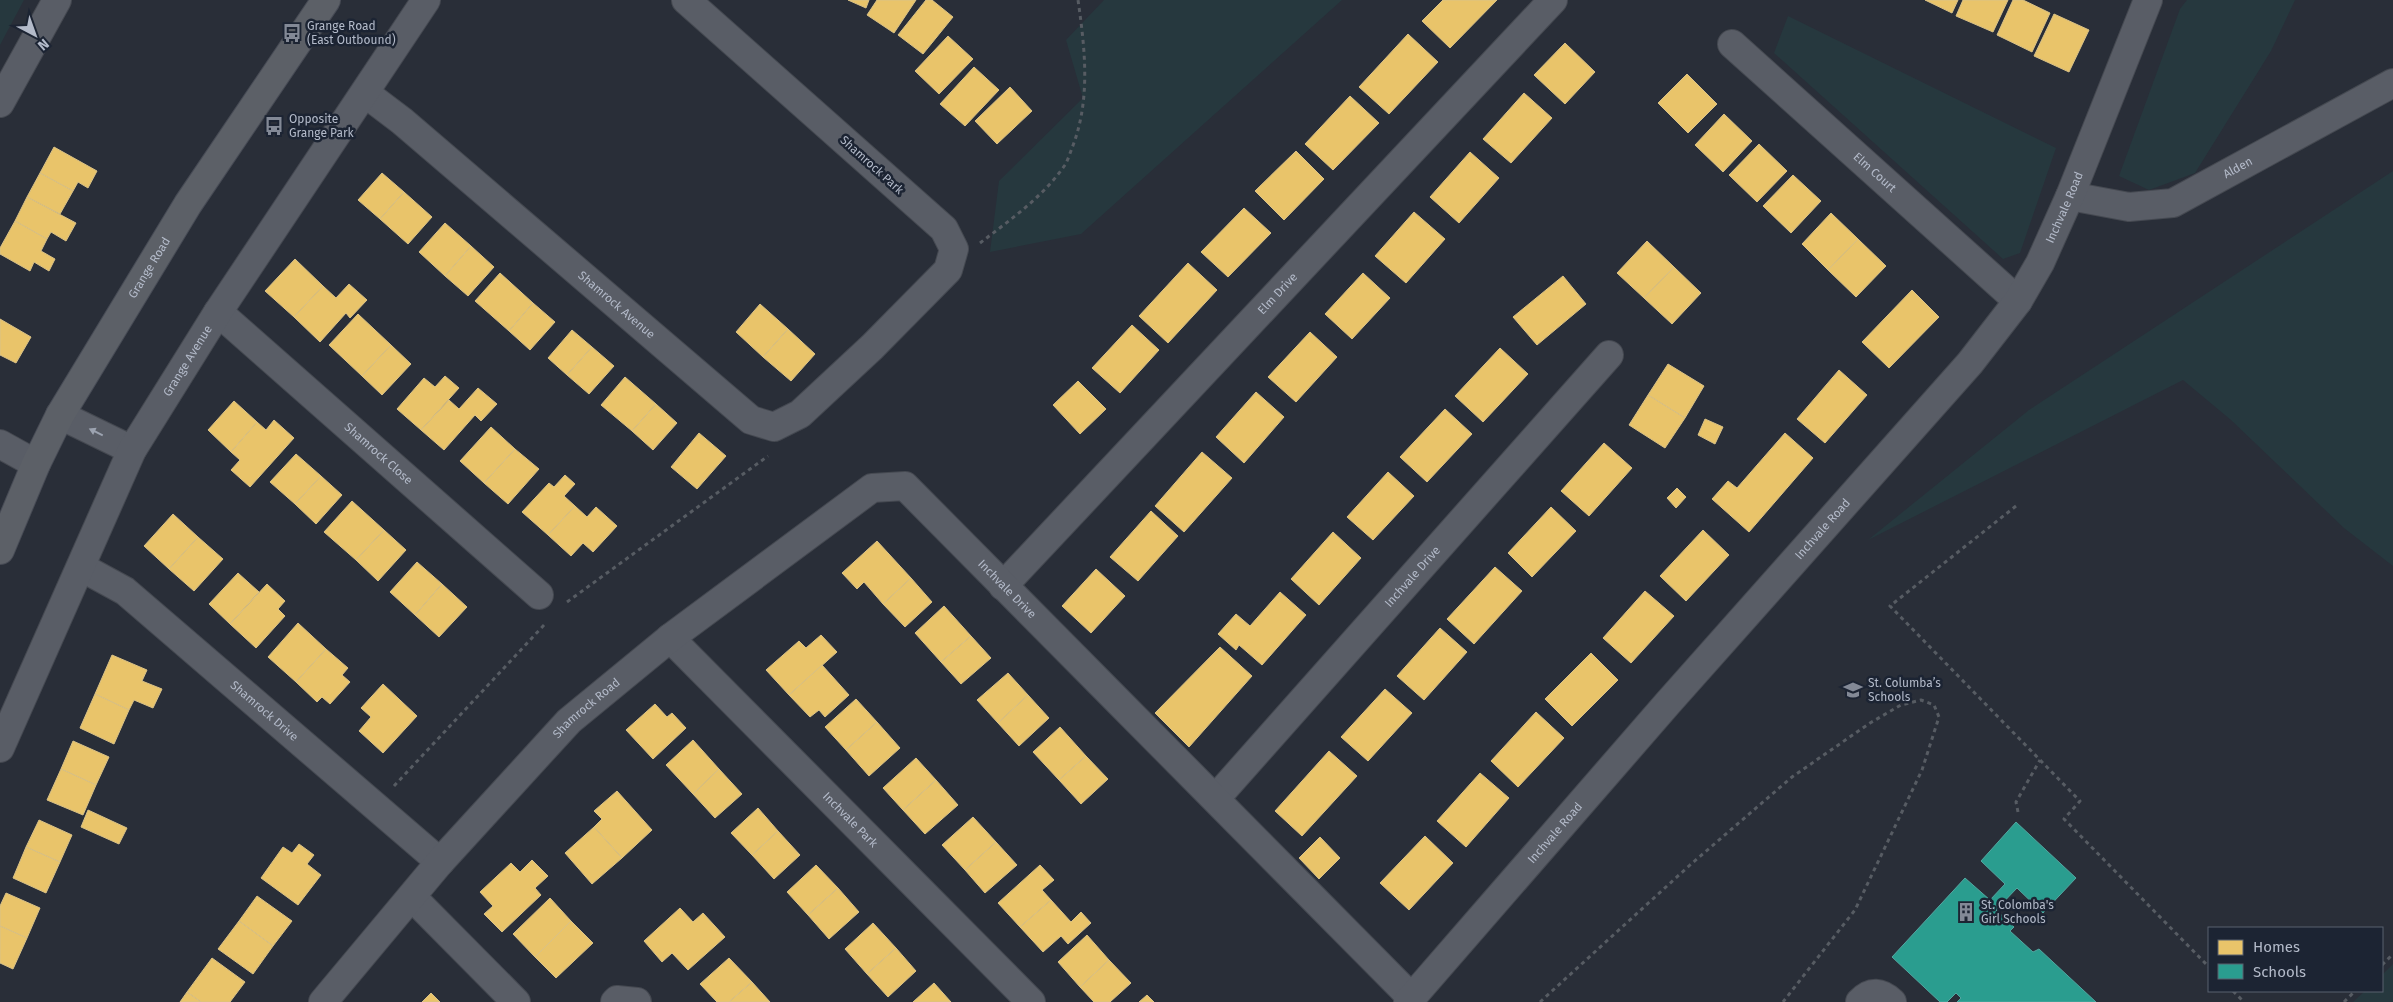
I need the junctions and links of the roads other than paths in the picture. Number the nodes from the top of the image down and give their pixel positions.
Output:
1 (57, 0) edge
2 (326, 0) edge
3 (426, 0) edge
4 (686, 0) edge
5 (1553, 0) edge
6 (2148, 0) edge
7 (1732, 44) dead end
8 (2393, 83) edge
9 (365, 93) junction
10 (0, 103) edge
11 (2070, 196) junction
12 (2018, 301) junction
13 (218, 312) junction
14 (872, 347) joint
15 (1609, 355) dead end
16 (60, 415) junction
17 (0, 444) edge
18 (132, 450) junction
19 (36, 464) junction
20 (905, 486) joint
21 (0, 550) edge
22 (81, 567) junction
23 (1003, 586) junction
24 (551, 606) road end
25 (670, 638) junction
26 (0, 748) edge
27 (1216, 798) junction
28 (440, 862) junction
29 (412, 898) junction
30 (1410, 1000) edge
31 (323, 1002) edge
32 (516, 1002) edge
33 (615, 1002) edge
34 (637, 1002) edge
35 (1031, 1002) edge
36 (1860, 1002) edge
37 (1892, 1002) edge

1 - 10 street
2 - 16 main road, Grange Road
3 - 9 street, Grange Avenue
4 - 14 street, Shamrock Park
5 - 23 street, Elm Drive
6 - 11 street, Inchvale Road
7 - 12 street, Elm Court
8 - 11 street, Alden
9 - 13 street, Grange Avenue
9 - 14 street, Shamrock Avenue
11 - 12 street, Inchvale Road
12 - 30 street, Inchvale Road
13 - 18 street, Grange Avenue
13 - 24 street, Shamrock Close
15 - 27 street, Inchvale Drive
18 -> 16 street
16 - 19 main road, Grange Road
17 - 19 street
18 - 22 street, Grange Avenue
19 - 21 main road, Grange Road
20 - 23 street, Inchvale Drive
20 - 25 street, Shamrock Road
22 - 26 street, Grange Avenue
22 - 28 street, Shamrock Drive
23 - 27 street, Inchvale Drive
25 - 28 street, Shamrock Road
25 - 35 street, Inchvale Park
27 - 30 street, Inchvale Drive
28 - 29 street, Shamrock Road
29 - 31 street, Shamrock Road
29 - 32 street
33 - 34 street
36 - 37 street

